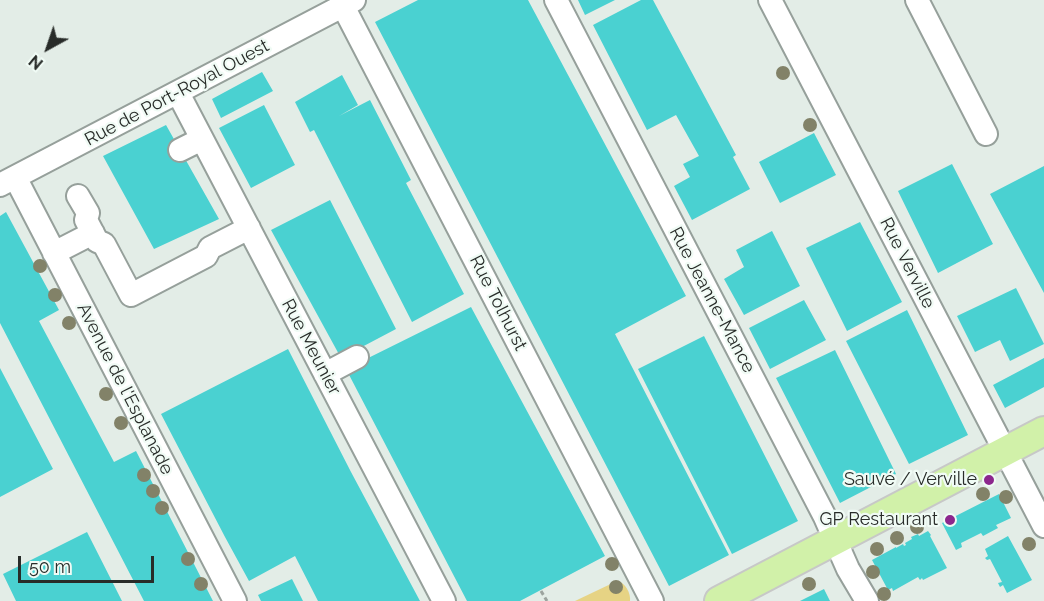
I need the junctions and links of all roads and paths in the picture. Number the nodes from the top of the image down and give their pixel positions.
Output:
1 (556, 0) edge
2 (770, 0) edge
3 (917, 0) edge
4 (349, 3) edge
5 (178, 93) junction
6 (986, 134) dead end
7 (202, 139) junction
8 (180, 150) dead end
9 (7, 181) edge
10 (78, 196) dead end
11 (93, 233) junction
12 (251, 233) junction
13 (54, 253) junction
14 (357, 357) dead end
15 (325, 374) junction
16 (1044, 431) edge
17 (1004, 452) junction
18 (1044, 526) edge
19 (835, 540) junction
20 (541, 591) dead end
21 (235, 601) edge
22 (444, 601) edge
23 (547, 601) edge
24 (652, 601) edge
25 (719, 601) edge
26 (867, 601) edge

1 - 19 street, Rue Jeanne-Mance
2 - 17 street, Rue Verville
3 - 6 street
4 - 5 street, Rue de Port-Royal Ouest
4 - 24 street, Rue Tolhurst
5 - 7 street, Rue Meunier
5 - 9 street, Rue de Port-Royal Ouest
7 - 8 street
7 - 12 street, Rue Meunier
9 - 13 street, Avenue de l'Esplanade
10 - 11 street
11 - 12 street
11 - 13 street
12 - 15 street, Rue Meunier
13 - 21 street, Avenue de l'Esplanade
14 - 15 street
15 - 22 street, Rue Meunier
16 - 17 main road
17 - 18 street, Rue Verville
17 - 19 main road
19 - 25 main road
19 - 26 street, Rue Jeanne-Mance
20 - 23 path

